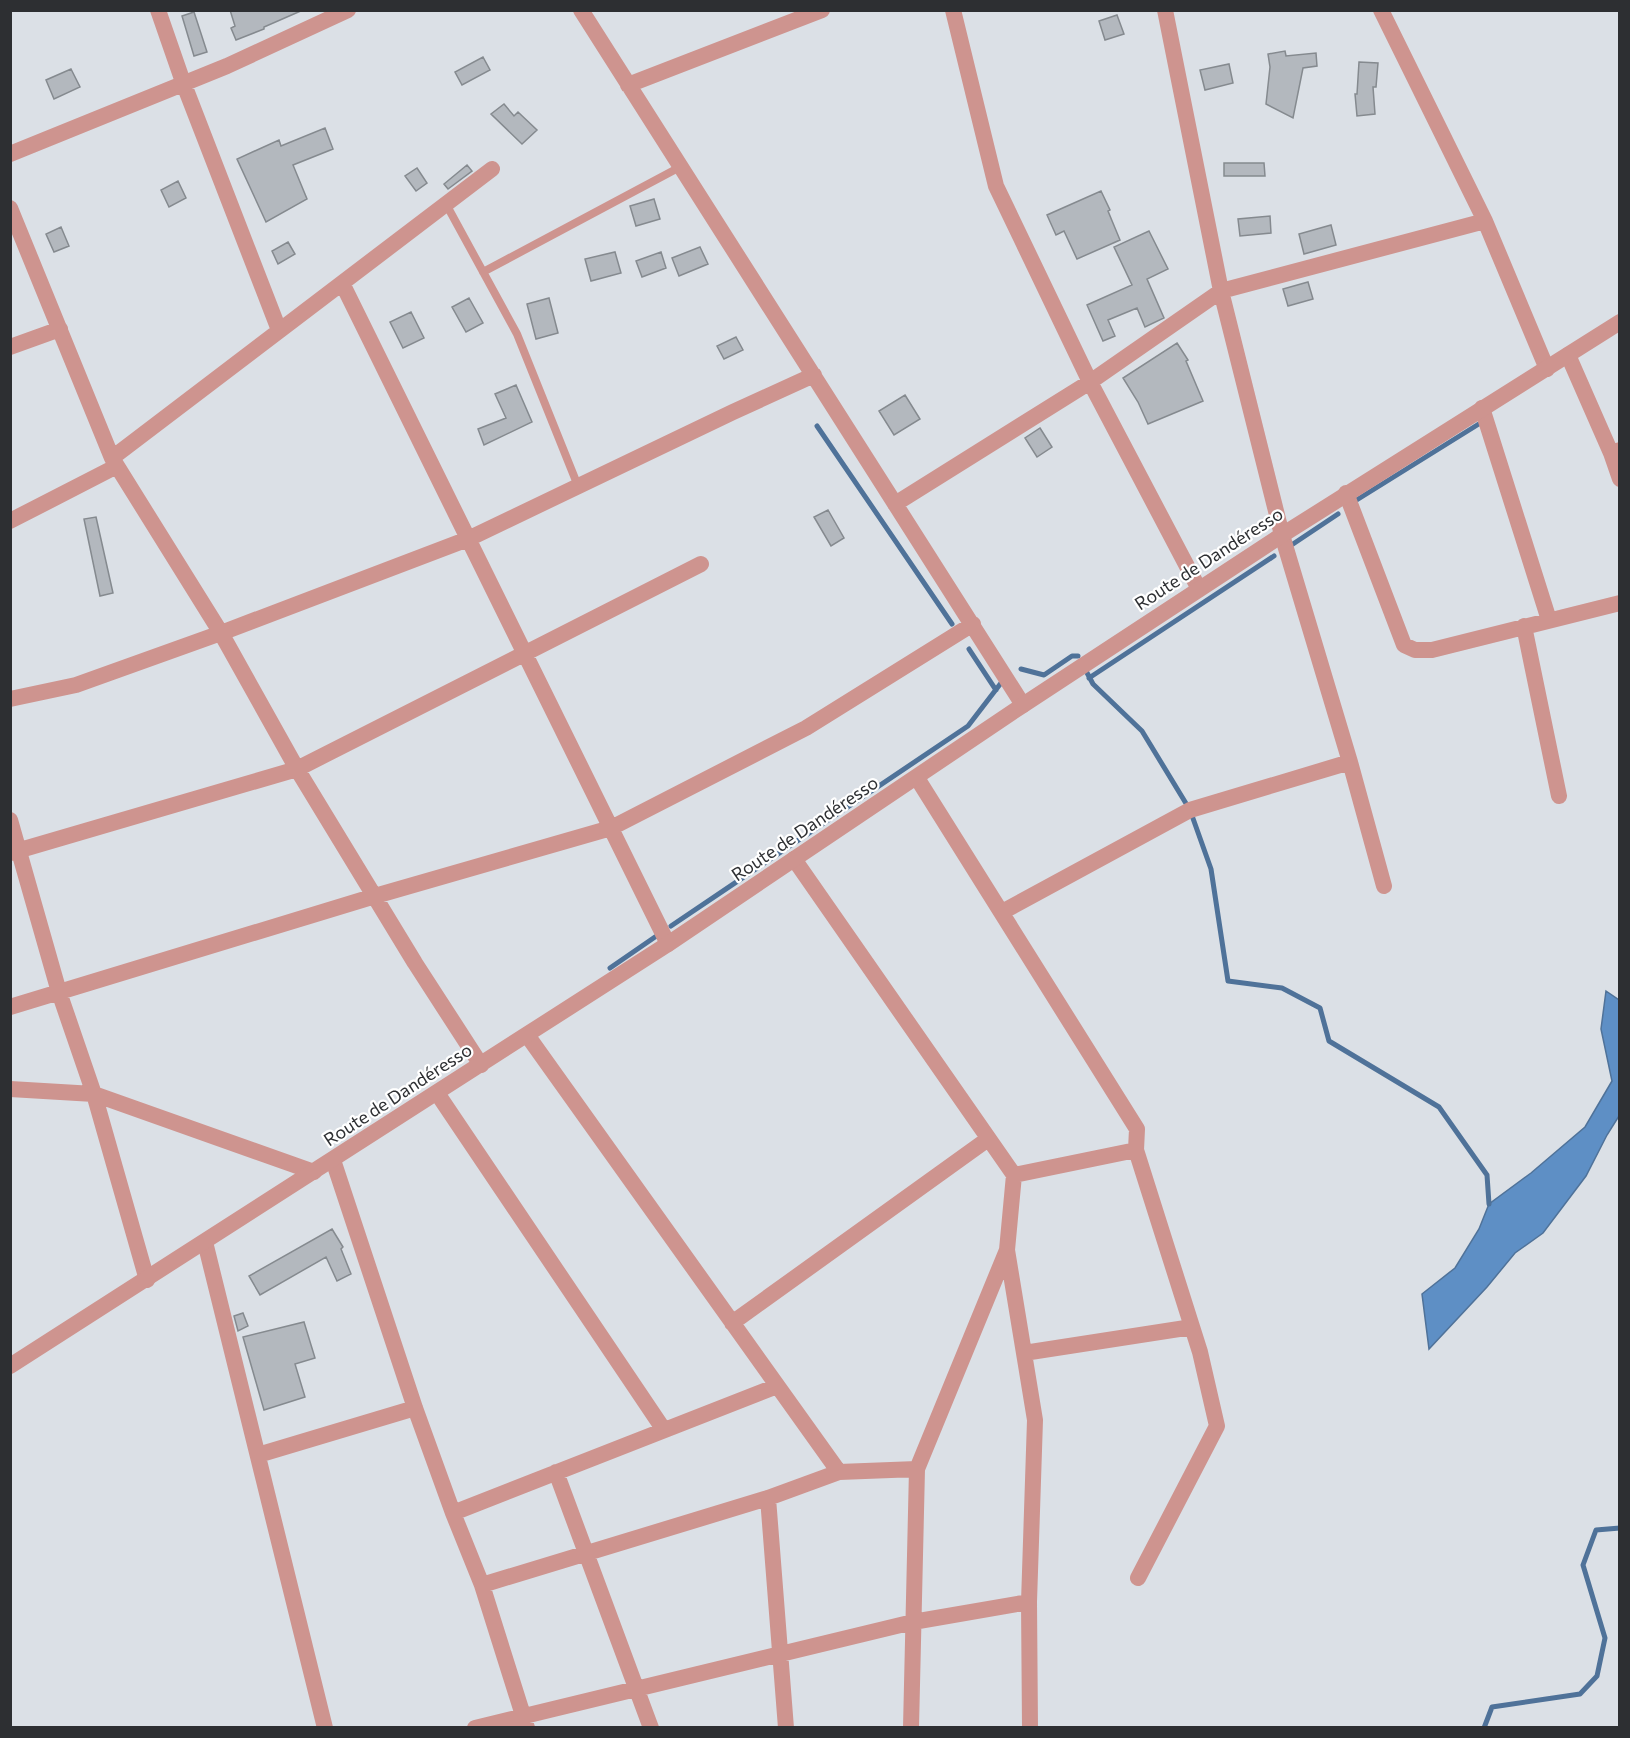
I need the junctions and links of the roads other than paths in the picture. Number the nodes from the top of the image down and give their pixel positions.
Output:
1 (158, 10) edge
2 (348, 10) edge
3 (581, 10) edge
4 (822, 10) edge
5 (953, 10) edge
6 (1165, 10) edge
7 (1381, 10) edge
8 (183, 82) junction
9 (628, 85) junction
10 (10, 154) edge
11 (680, 167) junction
12 (492, 169) dead end
13 (446, 204) junction
14 (10, 208) edge
15 (1485, 221) junction
16 (483, 272) junction
17 (342, 283) junction
18 (1221, 291) junction
19 (1620, 322) edge
20 (60, 329) junction
21 (279, 330) junction
22 (10, 347) edge
23 (1568, 355) junction
24 (1546, 369) junction
25 (814, 375) junction
26 (1090, 382) junction
27 (1482, 408) junction
28 (1615, 451) edge
29 (114, 462) junction
30 (1620, 479) edge
31 (578, 486) junction
32 (1346, 493) junction
33 (895, 504) junction
34 (10, 521) edge
35 (1282, 534) junction
36 (468, 539) junction
37 (701, 564) dead end
38 (1199, 589) junction
39 (1620, 603) edge
40 (1549, 620) junction
41 (973, 624) junction
42 (1524, 626) junction
43 (221, 633) junction
44 (525, 653) junction
45 (10, 699) edge
46 (1023, 705) junction
47 (1350, 762) junction
48 (297, 769) junction
49 (917, 778) junction
50 (1559, 796) dead end
51 (10, 819) edge
52 (611, 828) junction
53 (15, 851) edge
54 (794, 859) junction
55 (1384, 886) dead end
56 (375, 896) junction
57 (1002, 912) junction
58 (668, 944) junction
59 (59, 992) junction
60 (10, 1007) edge
61 (527, 1035) junction
62 (481, 1065) junction
63 (10, 1089) edge
64 (94, 1094) junction
65 (437, 1094) junction
66 (988, 1138) junction
67 (1136, 1150) junction
68 (333, 1160) junction
69 (314, 1172) junction
70 (1014, 1175) junction
71 (205, 1242) junction
72 (1007, 1250) junction
73 (147, 1280) junction
74 (732, 1323) junction
75 (1192, 1327) junction
76 (1024, 1353) junction
77 (11, 1364) edge
78 (777, 1386) junction
79 (415, 1408) junction
80 (664, 1430) junction
81 (258, 1455) junction
82 (917, 1469) junction
83 (556, 1472) junction
84 (839, 1472) junction
85 (768, 1498) junction
86 (453, 1513) junction
87 (587, 1552) junction
88 (1138, 1578) dead end
89 (482, 1585) junction
90 (1029, 1602) junction
91 (913, 1622) junction
92 (780, 1653) junction
93 (636, 1687) junction
94 (525, 1722) edge
95 (325, 1728) edge
96 (475, 1728) edge
97 (651, 1728) edge
98 (786, 1728) edge
99 (910, 1728) edge
100 (1030, 1728) edge

1 - 8 street
2 - 8 street
3 - 9 street
4 - 9 street
5 - 26 street
6 - 18 street
7 - 15 street
8 - 10 street
8 - 21 street
9 - 11 street
11 - 16 lane
11 - 25 street
12 - 13 street
13 - 16 lane
13 - 17 street
14 - 20 street
15 - 18 street
15 - 24 street
16 - 31 lane
17 - 21 street
17 - 36 street
18 - 26 street
18 - 35 street
19 - 23 street, Route de Dandéresso
20 - 22 street
20 - 29 street
21 - 29 street
23 - 24 street, Route de Dandéresso
23 - 28 street
24 - 27 street, Route de Dandéresso
25 - 31 street
25 - 33 street
26 - 33 street
26 - 38 street
27 - 32 street, Route de Dandéresso
27 - 40 street
28 - 30 street
29 - 34 street
29 - 43 street
31 - 36 street
32 - 35 street, Route de Dandéresso
32 - 42 street
33 - 41 street
35 - 38 street, Route de Dandéresso
35 - 47 street
36 - 43 street
36 - 44 street
37 - 44 street
38 - 46 street, Route de Dandéresso
39 - 40 street
40 - 42 street
41 - 46 street
41 - 52 street
42 - 50 street
43 - 45 street
43 - 48 street
44 - 48 street
44 - 52 street
46 - 49 street, Route de Dandéresso
47 - 55 street
47 - 57 street
48 - 53 street
48 - 56 street
49 - 54 street, Route de Dandéresso
49 - 57 street
51 - 53 street
52 - 56 street
52 - 58 street
53 - 59 street
54 - 58 street, Route de Dandéresso
54 - 66 street
56 - 59 street
56 - 62 street
57 - 67 street
58 - 61 street, Route de Dandéresso
59 - 60 street
59 - 64 street
61 - 62 street, Route de Dandéresso
61 - 74 street
62 - 65 street, Route de Dandéresso
63 - 64 street
64 - 69 street
64 - 73 street
65 - 68 street, Route de Dandéresso
65 - 80 street
66 - 70 street
66 - 74 street
67 - 70 street
67 - 75 street
68 - 69 street, Route de Dandéresso
68 - 79 street
69 - 71 street, Route de Dandéresso
70 - 72 street
71 - 73 street, Route de Dandéresso
71 - 81 street
72 - 76 street
72 - 82 street
73 - 77 street, Route de Dandéresso
74 - 78 street
75 - 76 street
75 - 88 street
76 - 90 street
78 - 80 street
78 - 84 street
79 - 81 street
79 - 86 street
80 - 83 street
81 - 95 street
82 - 84 street
82 - 91 street
83 - 86 street
83 - 87 street
84 - 85 street
85 - 87 street
85 - 92 street
86 - 89 street
87 - 89 street
87 - 93 street
89 - 94 street
90 - 91 street
90 - 100 street
91 - 92 street
91 - 99 street
92 - 93 street
92 - 98 street
93 - 94 street
93 - 97 street
94 - 96 street

